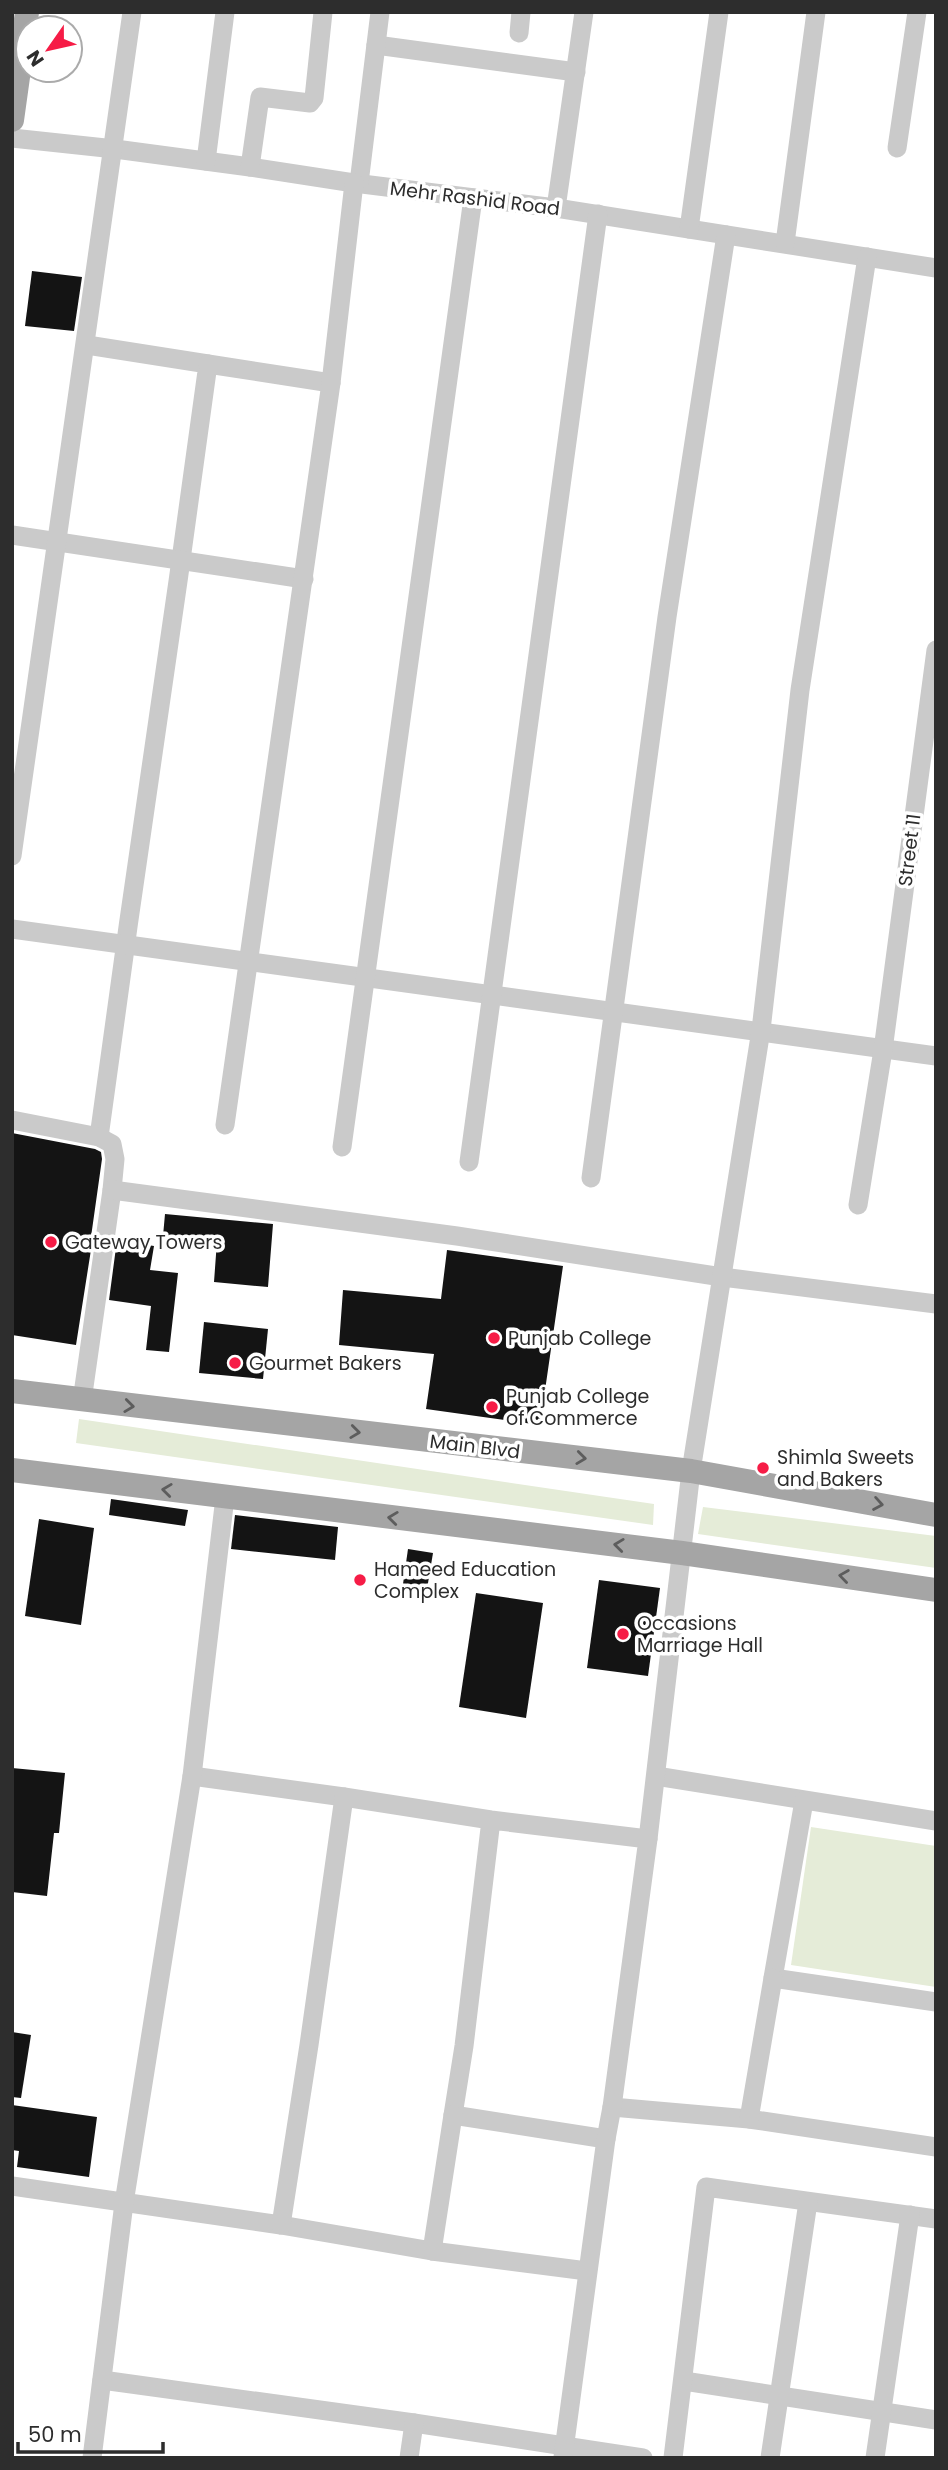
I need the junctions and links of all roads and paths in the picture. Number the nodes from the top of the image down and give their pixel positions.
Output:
1 (27, 12) edge
2 (132, 12) edge
3 (225, 12) edge
4 (323, 12) edge
5 (380, 12) edge
6 (521, 12) edge
7 (584, 12) edge
8 (719, 12) edge
9 (816, 12) edge
10 (917, 12) edge
11 (519, 33) dead end
12 (376, 45) junction
13 (576, 72) junction
14 (12, 120) edge
15 (12, 138) edge
16 (897, 148) dead end
17 (115, 149) junction
18 (205, 161) junction
19 (250, 167) junction
20 (357, 183) junction
21 (473, 198) junction
22 (556, 208) junction
23 (598, 214) junction
24 (689, 229) junction
25 (726, 235) junction
26 (785, 243) junction
27 (867, 257) junction
28 (936, 268) edge
29 (87, 345) junction
30 (208, 364) junction
31 (331, 383) junction
32 (12, 535) edge
33 (56, 541) junction
34 (182, 562) junction
35 (304, 579) junction
36 (936, 650) edge
37 (930, 738) edge
38 (12, 856) edge
39 (12, 929) edge
40 (124, 943) junction
41 (249, 960) junction
42 (367, 978) junction
43 (492, 995) junction
44 (613, 1012) junction
45 (761, 1030) junction
46 (883, 1050) junction
47 (936, 1056) edge
48 (12, 1120) edge
49 (225, 1125) dead end
50 (99, 1137) junction
51 (342, 1147) dead end
52 (469, 1162) dead end
53 (591, 1178) dead end
54 (112, 1190) junction
55 (858, 1205) dead end
56 (722, 1276) junction
57 (936, 1304) edge
58 (12, 1391) edge
59 (82, 1401) junction
60 (12, 1470) edge
61 (691, 1471) junction
62 (225, 1497) junction
63 (936, 1515) edge
64 (682, 1553) junction
65 (936, 1590) edge
66 (192, 1776) junction
67 (656, 1776) junction
68 (344, 1797) junction
69 (804, 1801) junction
70 (491, 1820) junction
71 (936, 1821) edge
72 (648, 1839) junction
73 (773, 1978) junction
74 (936, 2002) edge
75 (612, 2107) junction
76 (453, 2115) junction
77 (749, 2119) junction
78 (606, 2139) junction
79 (936, 2147) edge
80 (12, 2186) edge
81 (808, 2202) junction
82 (124, 2203) junction
83 (909, 2215) junction
84 (936, 2219) edge
85 (281, 2225) junction
86 (432, 2251) junction
87 (587, 2271) junction
88 (102, 2380) junction
89 (684, 2381) junction
90 (778, 2396) junction
91 (881, 2412) junction
92 (936, 2420) edge
93 (414, 2423) junction
94 (564, 2452) edge
95 (92, 2458) edge
96 (409, 2458) edge
97 (643, 2458) edge
98 (673, 2458) edge
99 (770, 2458) edge
100 (874, 2458) edge

1 - 14 main road
2 - 17 street
3 - 18 street
4 - 19 street
5 - 12 street
6 - 11 street
7 - 13 street
8 - 24 street
9 - 26 street
10 - 16 street
12 - 13 street
12 - 20 street
13 - 22 street
15 - 17 street, Mehr Rashid Road
17 - 18 street, Mehr Rashid Road
17 - 29 street
18 - 19 street, Mehr Rashid Road
19 - 20 street, Mehr Rashid Road
20 - 21 street, Mehr Rashid Road
20 - 31 street
21 - 22 street, Mehr Rashid Road
21 - 42 street
22 - 23 street, Mehr Rashid Road
23 - 24 street, Mehr Rashid Road
23 - 43 street
24 - 25 street, Mehr Rashid Road
25 - 26 street, Mehr Rashid Road
25 - 44 street
26 - 27 street, Mehr Rashid Road
27 - 28 street, Mehr Rashid Road
27 - 45 street
29 - 30 street
29 - 33 street
30 - 31 street
30 - 34 street
31 - 35 street
32 - 33 street
33 - 34 street
33 - 38 street
34 - 35 street
34 - 40 street
35 - 41 street
36 - 37 street, Street 11
37 - 46 street, Street 11
39 - 40 street
40 - 41 street
40 - 50 street
41 - 42 street
41 - 49 street
42 - 43 street
42 - 51 street
43 - 44 street
43 - 52 street
44 - 45 street
44 - 53 street
45 - 46 street
45 - 56 street
46 - 47 street
46 - 55 street, Street 11
48 - 50 street
50 - 54 street
54 - 56 street
54 - 59 street
56 - 57 street
56 - 61 street
58 - 59 main road, Main Blvd
59 -> 61 main road, Main Blvd
62 -> 60 main road
61 -> 63 main road, Main Blvd
61 - 64 street
64 -> 62 main road
62 - 66 street
65 -> 64 main road
64 - 67 street
66 - 68 street
66 - 82 street
67 - 69 street
67 - 72 street
68 - 70 street
68 - 85 street
69 - 71 street
69 - 73 street
70 - 72 street
70 - 76 street
72 - 75 street
73 - 74 street
73 - 77 street
75 - 77 street
75 - 78 street
76 - 78 street
76 - 86 street
77 - 79 street
78 - 87 street
80 - 82 street
81 - 83 street
81 - 89 street
81 - 90 street
82 - 85 street
82 - 88 street
83 - 84 street
83 - 91 street
85 - 86 street
86 - 87 street
87 - 94 street
88 - 93 street
88 - 95 street
89 - 90 street
89 - 98 street
90 - 91 street
90 - 99 street
91 - 92 street
91 - 100 street
93 - 94 street
93 - 96 street
94 - 97 street

